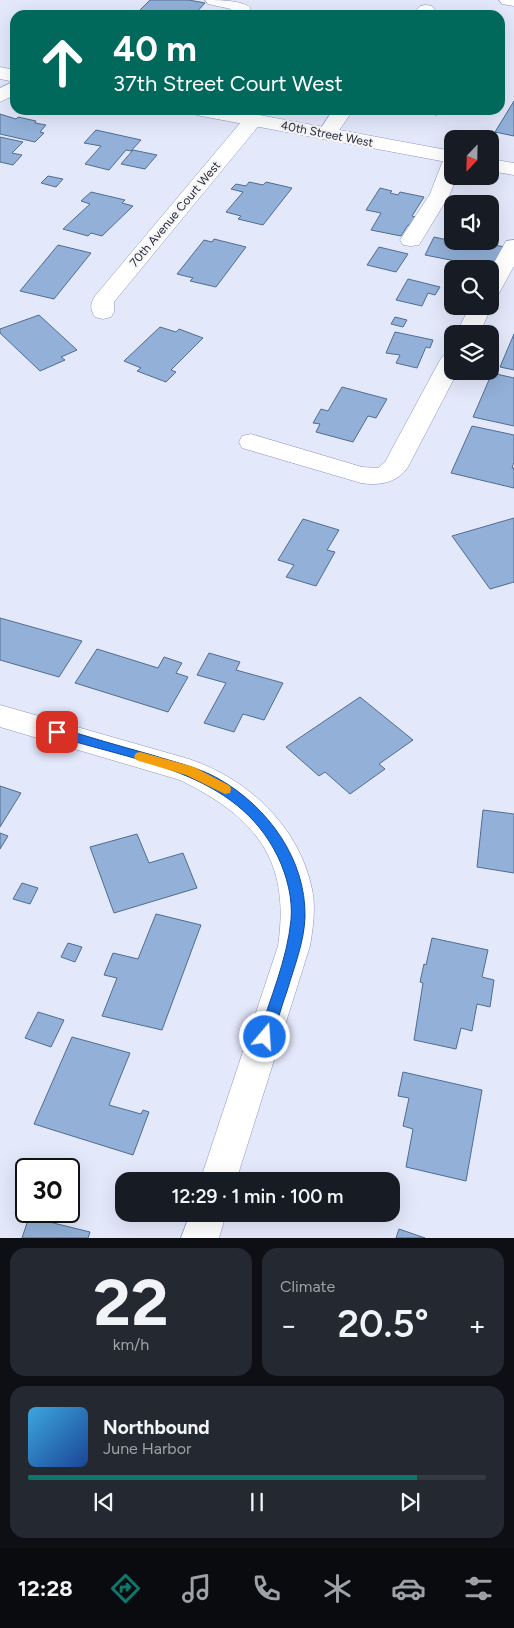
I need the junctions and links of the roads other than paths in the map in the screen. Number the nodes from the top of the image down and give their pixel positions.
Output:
1 (214, 0) edge
2 (508, 0) edge
3 (514, 1) edge
4 (240, 10) edge
5 (228, 115) edge
6 (340, 115) edge
7 (253, 120) junction
8 (327, 134) junction
9 (444, 156) edge
10 (499, 166) edge
11 (514, 169) edge
12 (444, 185) edge
13 (411, 240) dead end
14 (514, 246) edge
15 (499, 274) edge
16 (103, 312) dead end
17 (444, 375) edge
18 (251, 442) dead end
19 (0, 716) edge
20 (221, 1172) edge
21 (205, 1222) edge
22 (200, 1238) edge

1 - 4 street
2 - 3 street
5 - 7 street, 40th Street West
6 - 8 street
7 - 8 street, 40th Street West
7 - 16 street, 70th Avenue Court West
8 - 9 street, 40th Street West
10 - 11 street
12 - 13 street
14 - 15 street
17 - 18 street
19 - 20 street
21 - 22 street

